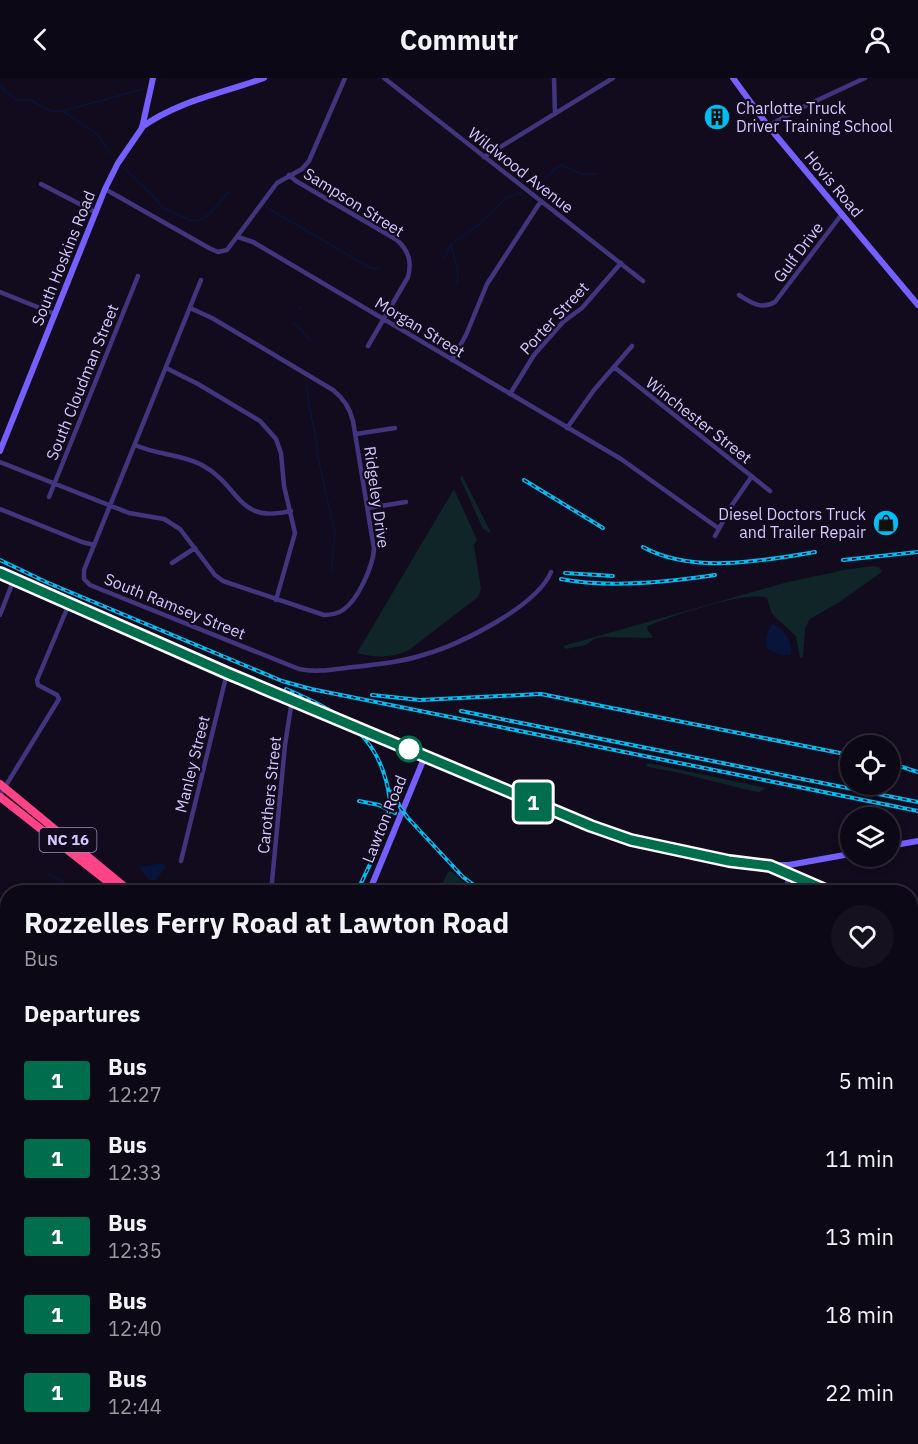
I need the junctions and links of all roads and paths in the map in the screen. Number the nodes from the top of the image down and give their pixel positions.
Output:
1 (153, 78) edge
2 (264, 78) edge
3 (345, 78) edge
4 (384, 78) edge
5 (554, 78) edge
6 (614, 78) edge
7 (733, 78) edge
8 (865, 78) edge
9 (555, 114) junction
10 (768, 126) junction
11 (142, 128) junction
12 (484, 157) junction
13 (289, 175) junction
14 (41, 184) dead end
15 (105, 189) junction
16 (541, 201) junction
17 (95, 212) junction
18 (842, 214) junction
19 (238, 237) junction
20 (621, 263) junction
21 (138, 276) dead end
22 (201, 280) dead end
23 (643, 281) dead end
24 (0, 292) edge
25 (740, 294) dead end
26 (918, 305) edge
27 (190, 308) junction
28 (55, 314) junction
29 (384, 319) junction
30 (368, 346) dead end
31 (632, 346) dead end
32 (452, 360) junction
33 (614, 367) junction
34 (166, 368) junction
35 (510, 394) junction
36 (395, 428) dead end
37 (567, 428) junction
38 (356, 434) junction
39 (135, 445) junction
40 (0, 451) edge
41 (0, 462) edge
42 (752, 476) junction
43 (54, 484) junction
44 (770, 490) dead end
45 (49, 497) dead end
46 (406, 502) dead end
47 (110, 507) junction
48 (368, 508) junction
49 (0, 509) edge
50 (291, 511) junction
51 (718, 528) junction
52 (715, 536) dead end
53 (94, 545) junction
54 (195, 548) junction
55 (172, 563) dead end
56 (0, 573) edge
57 (550, 574) dead end
58 (14, 579) junction
59 (276, 600) junction
60 (69, 603) junction
61 (0, 615) edge
62 (227, 673) junction
63 (292, 700) junction
64 (425, 756) junction
65 (1, 791) edge
66 (918, 841) edge
67 (900, 844) edge
68 (840, 856) edge
69 (181, 861) dead end
70 (770, 866) junction
71 (789, 874) junction
72 (113, 885) edge
73 (122, 885) edge
74 (272, 885) edge
75 (372, 885) edge
76 (787, 885) edge
77 (814, 885) edge

1 - 11 street, South Hoskins Road
2 - 11 street
3 - 13 street
4 - 12 street, Wildwood Avenue
5 - 9 street
6 - 9 street
7 - 10 street, Hovis Road
8 - 10 street
9 - 12 street
10 - 18 street, Hovis Road
11 - 15 street, South Hoskins Road
12 - 16 street, Wildwood Avenue
13 - 19 street
13 - 29 street, Sampson Street
14 - 17 street
15 - 17 street, South Hoskins Road
15 - 19 street
16 - 20 street, Wildwood Avenue
16 - 32 street
17 - 28 street, South Hoskins Road
18 - 25 street, Gulf Drive
18 - 26 street, Hovis Road
19 - 29 street, Morgan Street
20 - 23 street, Wildwood Avenue
20 - 35 street, Porter Street
21 - 43 street, South Cloudman Street
22 - 27 street, South Ramsey Street
24 - 28 street
27 - 34 street, South Ramsey Street
27 - 38 street, Ridgeley Drive
28 - 40 street, South Hoskins Road
29 - 30 street, Sampson Street
29 - 32 street, Morgan Street
31 - 33 street
32 - 35 street, Morgan Street
33 - 37 street
33 - 42 street, Winchester Street
34 - 39 street, South Ramsey Street
34 - 50 street
35 - 37 street, Morgan Street
36 - 38 street
37 - 51 street, Morgan Street
38 - 48 street, Ridgeley Drive
39 - 47 street, South Ramsey Street
39 - 50 street
41 - 43 street, Ridgeley Drive
42 - 44 street, Winchester Street
42 - 51 street
43 - 45 street, South Cloudman Street
43 - 47 street, Ridgeley Drive
46 - 48 street
47 - 53 street, South Ramsey Street
47 - 54 street, Ridgeley Drive
48 - 59 street, Ridgeley Drive
49 - 53 street
50 - 59 street
51 - 52 street
53 - 57 street, South Ramsey Street
54 - 55 street
54 - 59 street, Ridgeley Drive
56 - 58 street
58 - 60 street
58 - 61 street
60 - 62 street
60 - 65 street
62 - 63 street
62 - 69 street, Manley Street
63 - 64 street
63 - 74 street, Carothers Street
64 - 70 street
64 - 75 street, Lawton Road
65 - 72 highway, NC 16
65 - 73 highway, NC 16
66 - 67 street
68 - 70 street
70 - 71 street
71 - 76 street
71 - 77 street

